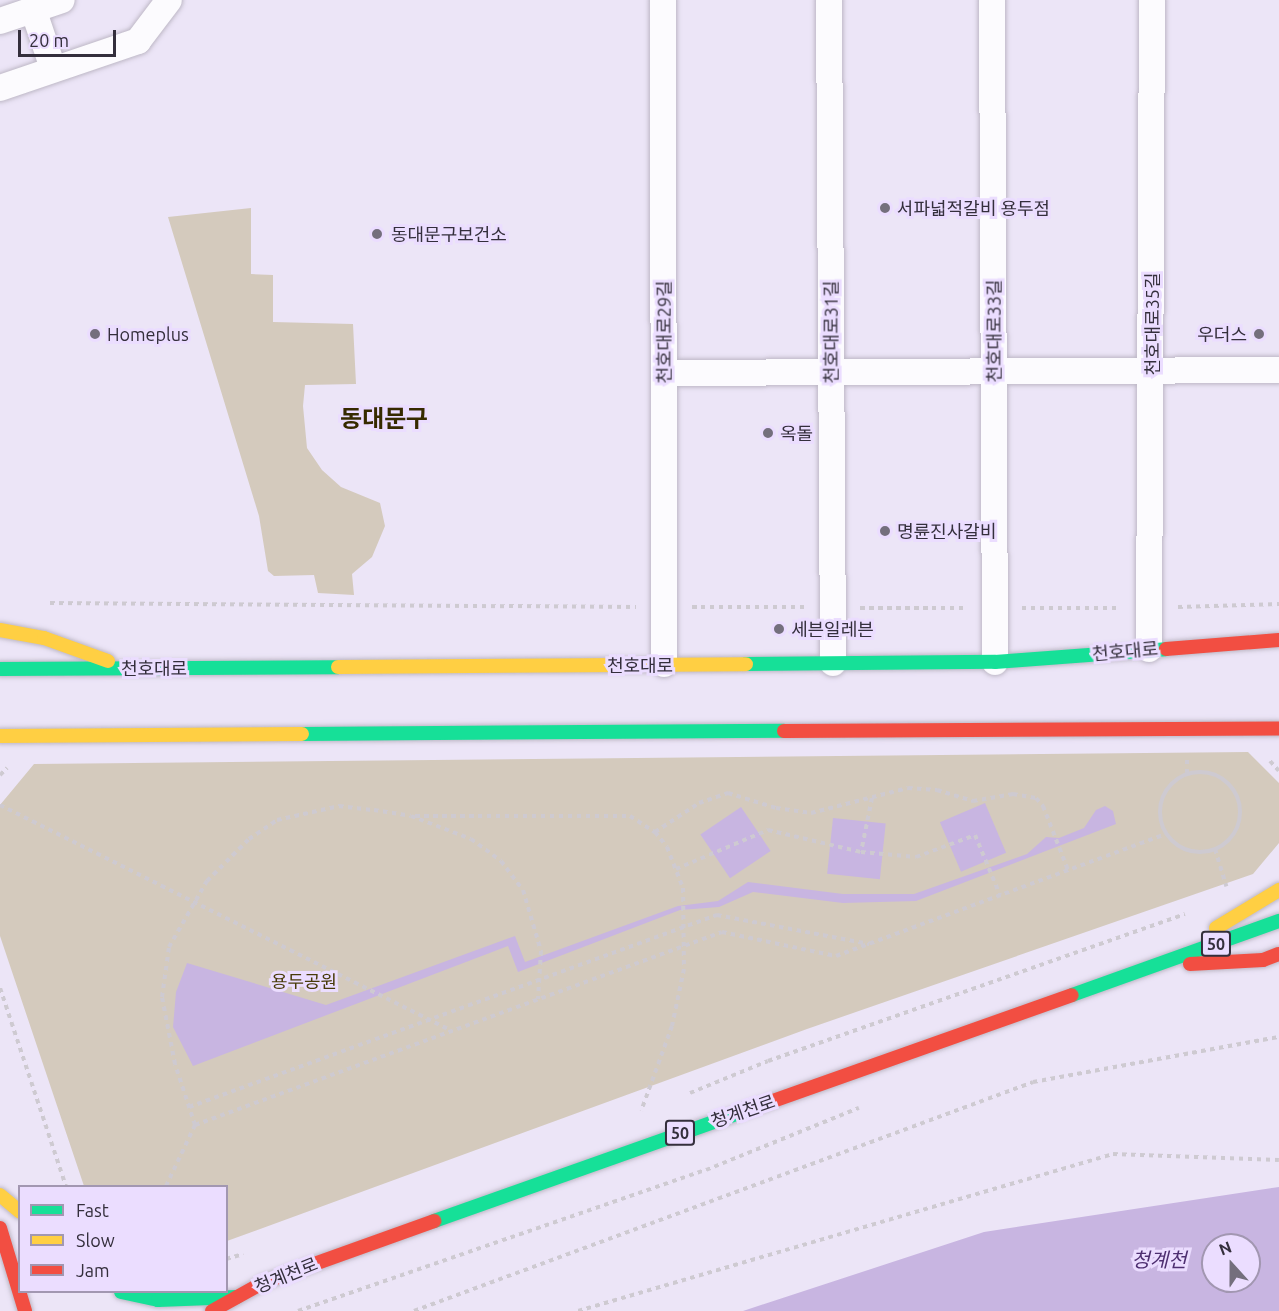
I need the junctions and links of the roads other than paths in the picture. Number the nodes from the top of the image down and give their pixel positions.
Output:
1 (62, 0) edge
2 (169, 0) edge
3 (663, 0) edge
4 (829, 0) edge
5 (992, 0) edge
6 (1152, 0) edge
7 (33, 9) junction
8 (0, 21) edge
9 (53, 69) junction
10 (0, 88) edge
11 (1153, 370) junction
12 (1279, 370) edge
13 (994, 371) junction
14 (832, 372) junction
15 (664, 373) junction
16 (0, 630) edge
17 (1279, 640) edge
18 (1149, 649) junction
19 (996, 662) junction
20 (833, 663) junction
21 (664, 664) junction
22 (129, 668) junction
23 (0, 669) edge
24 (1279, 728) edge
25 (0, 736) edge
26 (19, 736) junction
27 (0, 749) edge
28 (1279, 890) edge
29 (1279, 921) edge
30 (1279, 954) edge
31 (1153, 967) junction
32 (0, 1195) edge
33 (18, 1210) edge
34 (0, 1228) edge
35 (18, 1288) edge
36 (20, 1293) edge
37 (126, 1293) edge
38 (237, 1297) junction
39 (25, 1311) edge
40 (212, 1311) edge
41 (226, 1311) edge

1 - 7 street
2 - 9 street
3 - 15 street, 천호대로29길
4 - 14 street, 천호대로31길
5 - 13 street, 천호대로33길
6 - 11 street, 천호대로35길
7 - 8 street
7 - 9 street
9 - 10 street
11 - 12 street
11 - 13 street
11 - 18 street, 천호대로35길
13 - 14 street
13 - 19 street, 천호대로33길
14 - 15 street
14 - 20 street, 천호대로31길
15 - 21 street, 천호대로29길
16 - 22 main road
17 - 18 main road, 천호대로
18 - 19 main road, 천호대로
19 - 20 main road, 천호대로
20 - 21 main road, 천호대로
21 - 22 main road, 천호대로
22 - 23 main road, 천호대로
24 - 26 main road
25 - 26 main road
26 - 27 main road
28 - 31 main road
29 - 31 main road, 청계천로 / 50
30 - 31 main road
31 - 38 main road, 청계천로 / 50
32 - 33 main road
34 - 35 main road
36 - 39 main road
37 - 38 main road
38 - 40 main road, 청계천로 / 50
38 - 41 main road

